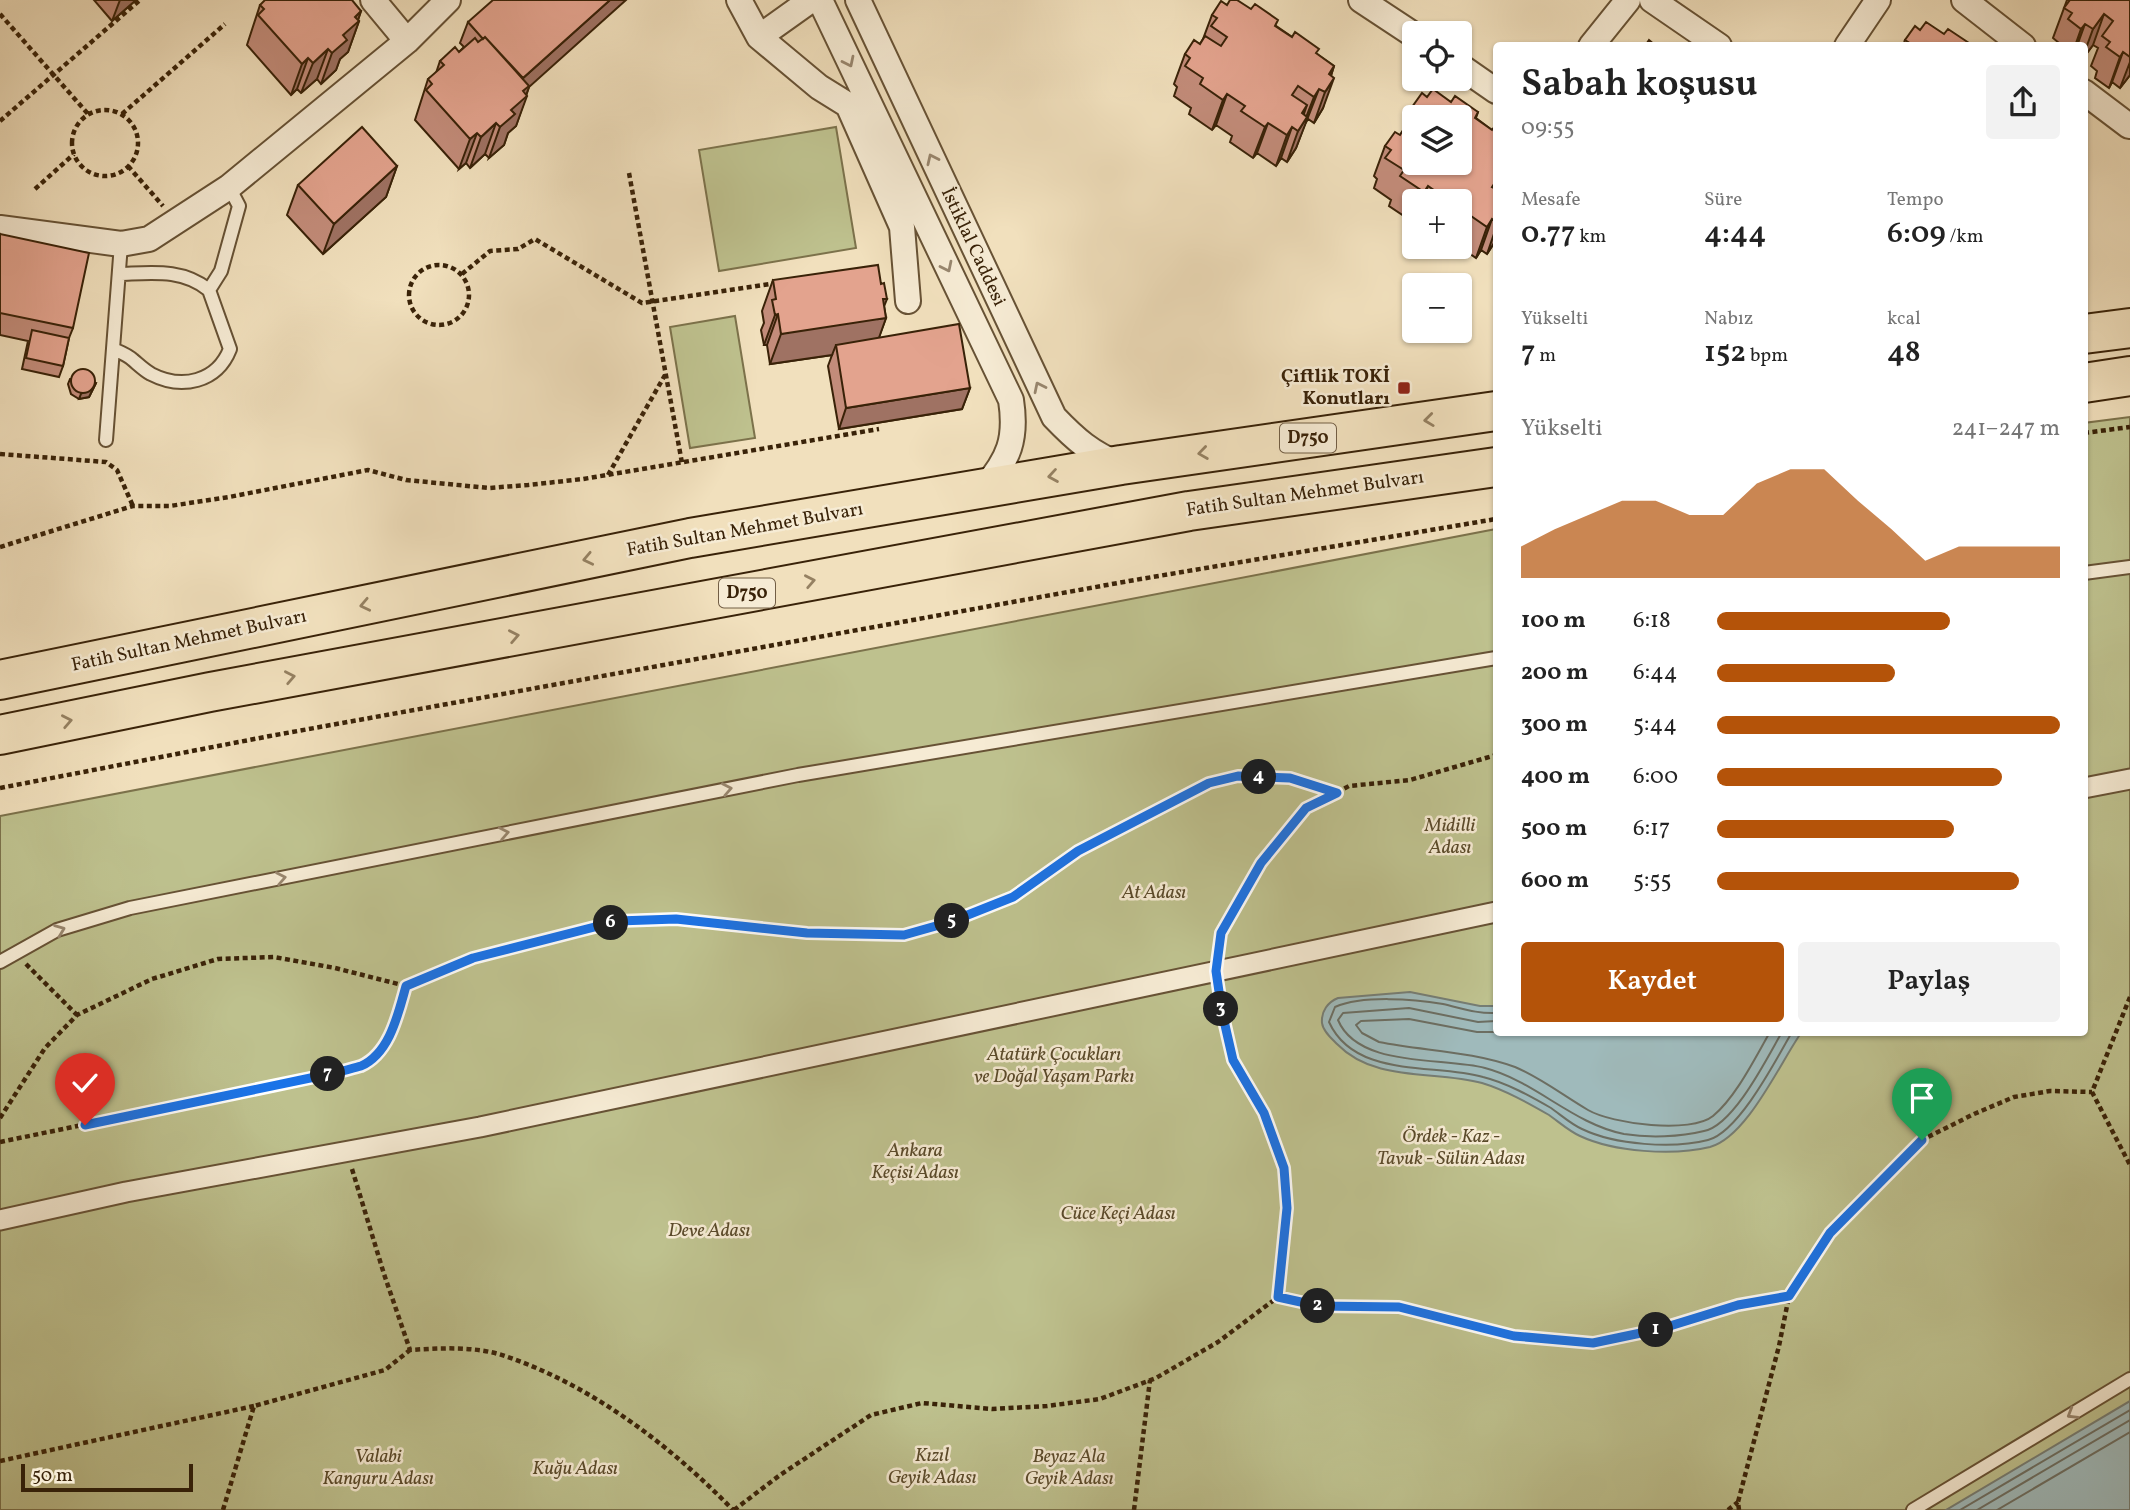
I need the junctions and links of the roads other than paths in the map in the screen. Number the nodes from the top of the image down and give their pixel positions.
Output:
1 (373, 0) edge
2 (448, 0) edge
3 (739, 0) edge
4 (811, 0) edge
5 (820, 0) edge
6 (858, 0) edge
7 (1362, 0) edge
8 (1628, 0) edge
9 (1652, 0) edge
10 (1878, 0) edge
11 (1964, 0) edge
12 (1402, 28) edge
13 (759, 37) junction
14 (407, 41) junction
15 (1594, 42) edge
16 (1713, 42) edge
17 (1850, 42) edge
18 (2018, 42) edge
19 (1472, 74) edge
20 (1493, 89) edge
21 (2088, 95) edge
22 (2129, 126) edge
23 (229, 187) junction
24 (0, 228) edge
25 (121, 244) junction
26 (119, 274) junction
27 (209, 290) junction
28 (908, 301) dead end
29 (2130, 328) edge
30 (2088, 333) edge
31 (113, 349) junction
32 (2130, 376) edge
33 (2088, 382) edge
34 (1493, 411) edge
35 (106, 440) dead end
36 (1121, 465) junction
37 (1493, 467) edge
38 (984, 488) junction
39 (2130, 567) edge
40 (2088, 572) edge
41 (1493, 659) edge
42 (0, 680) edge
43 (0, 734) edge
44 (2130, 779) edge
45 (2088, 787) edge
46 (1493, 913) edge
47 (0, 962) edge
48 (0, 1220) edge
49 (2130, 1379) edge
50 (1913, 1510) edge

1 - 14 street
2 - 14 street
3 - 13 street
4 - 13 street
5 -> 38 street, İstiklal Caddesi
36 -> 6 street, İstiklal Caddesi
7 - 12 street
8 - 15 street
9 - 16 street
10 - 17 street
11 - 18 street
13 - 28 street
14 - 23 street
19 - 20 street
21 - 22 street
23 - 25 street
23 - 27 lane
24 - 25 street
25 - 26 lane
26 - 27 lane
26 - 31 lane
27 - 31 lane
29 - 30 highway
31 - 35 lane
32 - 33 highway
34 -> 36 highway, Fatih Sultan Mehmet Bulvarı / D750
36 -> 38 highway, Fatih Sultan Mehmet Bulvarı / D750
43 -> 37 highway, Fatih Sultan Mehmet Bulvarı / D750
38 -> 42 highway, Fatih Sultan Mehmet Bulvarı / D750
39 - 40 lane
47 -> 41 lane
44 - 45 street
46 - 48 street
49 -> 50 lane

